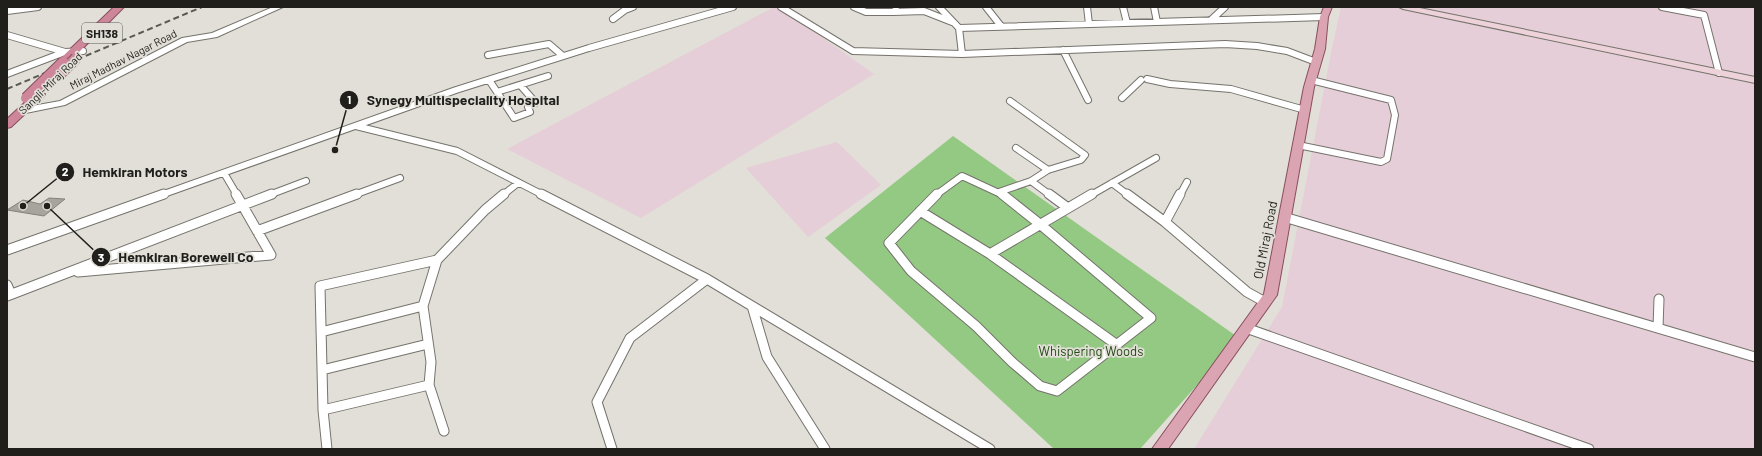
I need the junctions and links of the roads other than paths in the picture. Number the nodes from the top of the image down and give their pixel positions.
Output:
1 (38, 7) edge
2 (119, 7) edge
3 (128, 7) edge
4 (279, 7) edge
5 (633, 7) edge
6 (733, 7) edge
7 (781, 7) edge
8 (854, 7) edge
9 (902, 7) edge
10 (939, 7) edge
11 (986, 7) edge
12 (1087, 7) edge
13 (1123, 7) edge
14 (1154, 7) edge
15 (1225, 7) edge
16 (1403, 7) edge
17 (1662, 7) edge
18 (7, 11) edge
19 (893, 12) junction
20 (1326, 12) edge
21 (614, 19) dead end
22 (1211, 20) junction
23 (1127, 22) junction
24 (1157, 22) junction
25 (1089, 24) junction
26 (958, 26) junction
27 (1001, 26) junction
28 (7, 35) edge
29 (1063, 50) junction
30 (962, 54) junction
31 (72, 55) junction
32 (488, 55) dead end
33 (563, 56) junction
34 (1316, 62) junction
35 (1719, 73) junction
36 (7, 74) edge
37 (548, 76) dead end
38 (489, 80) junction
39 (1311, 80) junction
40 (1755, 80) edge
41 (521, 86) dead end
42 (497, 92) junction
43 (1122, 98) dead end
44 (1088, 100) dead end
45 (1010, 101) dead end
46 (23, 103) junction
47 (1305, 110) junction
48 (7, 116) edge
49 (7, 125) edge
50 (355, 125) junction
51 (1298, 145) junction
52 (1016, 148) dead end
53 (1156, 158) dead end
54 (1048, 170) junction
55 (224, 172) junction
56 (400, 178) dead end
57 (1031, 180) junction
58 (306, 181) dead end
59 (1187, 182) dead end
60 (518, 183) junction
61 (1112, 183) junction
62 (999, 192) junction
63 (242, 205) junction
64 (1068, 208) junction
65 (920, 211) junction
66 (1284, 217) junction
67 (1165, 222) junction
68 (1041, 225) junction
69 (257, 231) junction
70 (7, 250) edge
71 (990, 254) junction
72 (437, 260) junction
73 (68, 273) junction
74 (707, 280) junction
75 (7, 285) edge
76 (9, 295) edge
77 (1659, 299) dead end
78 (1265, 302) junction
79 (423, 306) junction
80 (752, 306) junction
81 (1246, 328) junction
82 (1658, 328) junction
83 (321, 332) junction
84 (428, 344) junction
85 (1117, 345) junction
86 (1755, 357) edge
87 (322, 370) junction
88 (429, 385) junction
89 (323, 410) junction
90 (444, 431) dead end
91 (327, 449) edge
92 (612, 449) edge
93 (825, 449) edge
94 (990, 449) edge
95 (1160, 449) edge
96 (1589, 449) edge

1 - 18 street
2 - 31 highway, Sangli-Miraj Road
3 - 31 highway, Sangli-Miraj Road / SH138
4 - 46 street, Miraj Madhav Nagar Road
5 - 21 street
6 - 33 street
7 - 30 street
8 - 19 street
9 - 19 street
10 - 26 street
11 - 27 street
12 - 25 street
13 - 23 street
14 - 24 street
15 - 22 street
16 - 35 main road
17 - 35 street
19 - 26 street
20 - 22 street
20 - 34 main road, Old Miraj Road
22 - 24 street
23 - 24 street
23 - 25 street
25 - 27 street
26 - 27 street
26 - 30 street
28 - 31 street
29 - 30 street
29 - 34 street
29 - 44 street
31 - 36 street
31 - 46 highway, Sangli-Miraj Road, bridge
31 - 46 highway, Sangli-Miraj Road / SH138, bridge
32 - 33 street
33 - 38 street
34 - 39 main road, Old Miraj Road
35 - 40 main road
37 - 42 street
38 - 42 street
38 - 50 street
39 - 47 main road, Old Miraj Road
39 - 51 street
41 - 42 street
43 - 47 street
45 - 54 street
46 - 48 highway, Sangli-Miraj Road
46 - 49 highway, Sangli-Miraj Road / SH138
47 - 51 main road, Old Miraj Road
50 - 55 street
50 - 60 street
51 - 66 main road, Old Miraj Road
52 - 54 street
53 - 61 street
54 - 57 street
55 - 63 street
55 - 70 street
56 - 69 street
57 - 62 street
57 - 64 street
58 - 63 street
59 - 67 street
60 - 72 street
60 - 74 street
61 - 64 street
61 - 67 street
62 - 65 street
62 - 68 street
63 - 69 street
63 - 73 street
64 - 68 street
65 - 71 street
65 - 85 street
66 - 78 main road, Old Miraj Road
66 - 82 street
67 - 78 street
68 - 71 street
68 - 85 street
69 - 73 street
71 - 85 street
72 - 79 street
72 - 83 street
73 - 76 street
74 - 80 street
74 - 92 street
75 - 76 street
77 - 82 street
78 - 81 main road, Old Miraj Road
79 - 83 street
79 - 84 street
80 - 93 street
80 - 94 street
81 - 95 main road, Old Miraj Road
81 - 96 street
82 - 86 street
83 - 87 street
84 - 87 street
84 - 88 street
87 - 89 street
88 - 89 street
88 - 90 street
89 - 91 street

